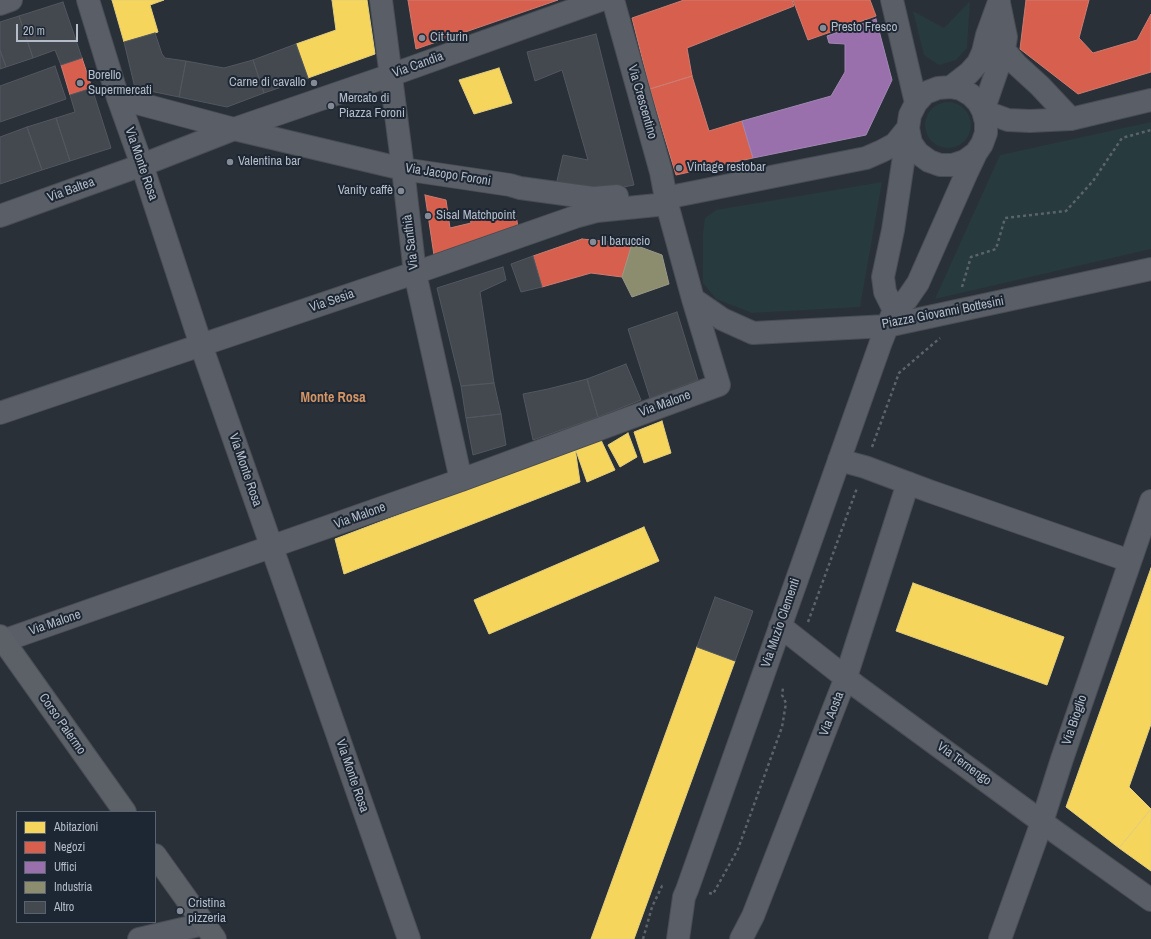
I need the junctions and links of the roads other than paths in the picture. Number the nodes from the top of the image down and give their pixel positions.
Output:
1 (11, 0) edge
2 (88, 0) edge
3 (381, 0) edge
4 (601, 0) edge
5 (613, 0) edge
6 (892, 0) edge
7 (999, 2) edge
8 (0, 4) edge
9 (1004, 50) junction
10 (391, 75) junction
11 (951, 87) junction
12 (118, 98) junction
13 (1151, 100) edge
14 (916, 103) junction
15 (983, 111) junction
16 (1071, 120) junction
17 (234, 129) junction
18 (909, 135) junction
19 (976, 153) junction
20 (142, 165) junction
21 (403, 169) junction
22 (665, 197) junction
23 (0, 216) edge
24 (1151, 269) edge
25 (415, 273) junction
26 (693, 299) junction
27 (891, 318) junction
28 (201, 345) junction
29 (0, 413) edge
30 (839, 460) junction
31 (461, 480) junction
32 (908, 483) junction
33 (1151, 501) edge
34 (272, 547) junction
35 (1130, 561) junction
36 (780, 626) junction
37 (1, 640) edge
38 (846, 677) junction
39 (124, 811) edge
40 (1042, 822) junction
41 (156, 856) edge
42 (1151, 900) edge
43 (209, 931) edge
44 (139, 939) edge
45 (408, 939) edge
46 (678, 939) edge
47 (741, 939) edge
48 (1000, 939) edge

1 - 8 street
2 - 12 street, Via Monte Rosa
3 - 10 street, Via Santhià
4 - 10 street, Via Candia
5 - 22 street, Via Crescentino
6 - 14 street
7 - 9 street
7 - 11 street
9 - 15 street
9 - 16 street
10 - 17 street, Via Candia
10 - 21 street, Via Santhià
11 - 14 street, Piazza Giovanni Bottesini
11 - 15 street, Piazza Giovanni Bottesini
12 - 17 street, Via Jacopo Foroni
12 - 20 street, Via Monte Rosa
13 - 16 street
14 - 18 street, Piazza Giovanni Bottesini
15 - 16 street
15 - 19 street, Piazza Giovanni Bottesini
17 - 20 street, Via Candia
17 - 21 street, Via Jacopo Foroni
18 - 19 street
18 - 22 street, Piazza Giovanni Bottesini
18 - 27 street, Piazza Giovanni Bottesini
19 - 27 street, Piazza Giovanni Bottesini
20 - 23 street, Via Baltea
20 - 28 street, Via Monte Rosa
21 - 22 street, Via Jacopo Foroni
21 - 25 street, Via Santhià
22 - 25 street, Via Sesia
22 - 26 street
24 - 27 street, Piazza Giovanni Bottesini
25 - 28 street, Via Sesia
25 - 31 street, Via Santhià
26 - 27 street, Piazza Giovanni Bottesini
26 - 31 street, Via Malone
27 - 30 street, Via Muzio Clementi
28 - 29 street, Via Sesia
28 - 34 street, Via Monte Rosa
30 - 32 street
30 - 36 street, Via Muzio Clementi
31 - 34 street, Via Malone
32 - 35 street
32 - 38 street, Via Aosta
33 - 35 street, Via Bioglio
34 - 37 street, Via Malone
34 - 45 street, Via Monte Rosa
35 - 40 street, Via Bioglio
36 - 38 street, Via Ternengo
36 - 46 street, Via Muzio Clementi
37 - 39 main road, Corso Palermo
38 - 40 street, Via Ternengo
38 - 47 street, Via Aosta
40 - 42 street, Via Ternengo
40 - 48 street, Via Bioglio
41 - 43 main road
43 - 44 street

